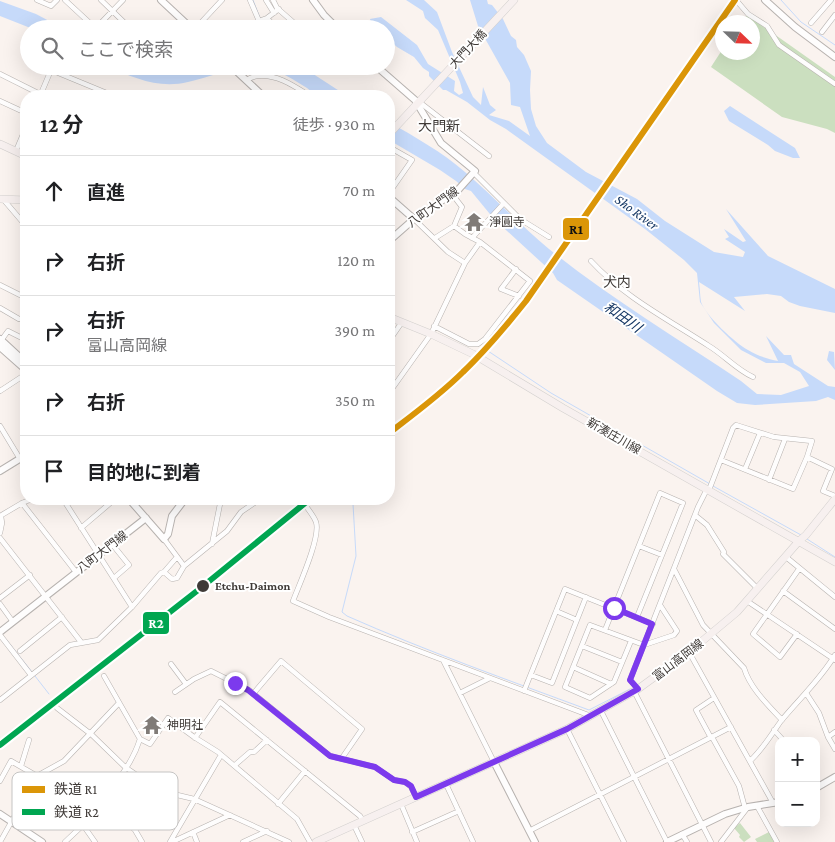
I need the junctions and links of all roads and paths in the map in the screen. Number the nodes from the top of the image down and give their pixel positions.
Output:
1 (37, 0) edge
2 (57, 0) edge
3 (65, 0) edge
4 (101, 0) edge
5 (123, 0) edge
6 (161, 0) edge
7 (222, 0) edge
8 (250, 0) edge
9 (266, 0) edge
10 (273, 0) edge
11 (313, 0) edge
12 (514, 0) edge
13 (736, 0) edge
14 (765, 0) edge
15 (831, 0) edge
16 (279, 9) junction
17 (113, 11) junction
18 (274, 13) junction
19 (835, 16) edge
20 (267, 18) joint
21 (87, 20) edge
22 (104, 20) edge
23 (122, 20) edge
24 (184, 20) edge
25 (203, 20) edge
26 (259, 20) edge
27 (262, 20) edge
28 (291, 20) edge
29 (329, 20) edge
30 (811, 23) dead end
31 (822, 32) dead end
32 (834, 55) edge
33 (0, 74) edge
34 (49, 75) edge
35 (63, 75) edge
36 (241, 75) edge
37 (256, 75) edge
38 (256, 75) edge
39 (387, 75) edge
40 (244, 78) junction
41 (835, 84) edge
42 (30, 90) edge
43 (42, 90) edge
44 (99, 90) edge
45 (257, 90) edge
46 (301, 90) edge
47 (0, 101) edge
48 (419, 101) junction
49 (20, 109) edge
50 (395, 127) edge
51 (20, 141) edge
52 (0, 144) edge
53 (16, 151) junction
54 (395, 151) edge
55 (20, 153) edge
56 (489, 156) dead end
57 (474, 173) junction
58 (395, 186) edge
59 (452, 194) junction
60 (1, 199) edge
61 (20, 200) edge
62 (395, 201) edge
63 (504, 204) junction
64 (414, 218) junction
65 (20, 220) edge
66 (454, 226) junction
67 (395, 235) edge
68 (549, 237) dead end
69 (435, 238) junction
70 (472, 238) junction
71 (480, 242) junction
72 (590, 261) dead end
73 (465, 263) junction
74 (516, 269) junction
75 (0, 285) edge
76 (20, 295) edge
77 (519, 296) junction
78 (0, 308) edge
79 (19, 319) dead end
80 (395, 319) edge
81 (402, 322) junction
82 (433, 330) junction
83 (395, 332) edge
84 (20, 337) edge
85 (0, 342) edge
86 (20, 358) edge
87 (20, 364) edge
88 (753, 377) dead end
89 (20, 378) edge
90 (395, 384) edge
91 (0, 391) edge
92 (0, 426) edge
93 (760, 433) junction
94 (786, 438) junction
95 (20, 453) edge
96 (807, 457) junction
97 (20, 459) edge
98 (721, 460) junction
99 (745, 469) junction
100 (0, 471) edge
101 (769, 480) junction
102 (708, 490) junction
103 (835, 498) edge
104 (20, 504) edge
105 (24, 505) edge
106 (67, 505) edge
107 (108, 505) edge
108 (134, 505) edge
109 (180, 505) edge
110 (220, 505) edge
111 (251, 505) edge
112 (305, 505) edge
113 (0, 516) edge
114 (696, 516) junction
115 (146, 518) junction
116 (81, 528) junction
117 (0, 533) edge
118 (0, 538) edge
119 (164, 539) junction
120 (799, 541) junction
121 (112, 544) junction
122 (212, 545) junction
123 (638, 546) junction
124 (98, 555) junction
125 (662, 555) junction
126 (177, 557) junction
127 (786, 557) junction
128 (835, 562) edge
129 (184, 566) junction
130 (799, 568) junction
131 (674, 569) junction
132 (76, 572) junction
133 (164, 572) junction
134 (30, 575) junction
135 (114, 578) junction
136 (758, 589) junction
137 (783, 591) junction
138 (45, 596) junction
139 (586, 597) junction
140 (835, 597) edge
141 (0, 598) edge
142 (747, 601) junction
143 (0, 604) edge
144 (660, 605) junction
145 (132, 607) junction
146 (614, 608) junction
147 (556, 611) junction
148 (767, 613) junction
149 (62, 617) junction
150 (637, 617) junction
151 (577, 620) junction
152 (13, 622) junction
153 (652, 624) junction
154 (835, 629) edge
155 (605, 630) junction
156 (0, 633) edge
157 (711, 634) junction
158 (798, 634) junction
159 (631, 641) junction
160 (81, 642) junction
161 (644, 645) junction
162 (582, 646) junction
163 (20, 651) dead end
164 (690, 652) junction
165 (834, 658) edge
166 (443, 660) junction
167 (622, 662) junction
168 (170, 664) dead end
169 (573, 667) junction
170 (31, 674) junction
171 (530, 675) junction
172 (104, 676) dead end
173 (490, 678) junction
174 (186, 684) junction
175 (611, 684) junction
176 (636, 690) junction
177 (524, 691) junction
178 (176, 692) dead end
179 (460, 693) junction
180 (806, 693) junction
181 (253, 694) junction
182 (714, 698) junction
183 (0, 699) edge
184 (119, 703) junction
185 (57, 708) dead end
186 (601, 711) junction
187 (591, 716) junction
188 (782, 720) junction
189 (731, 727) junction
190 (567, 729) junction
191 (774, 730) junction
192 (835, 732) edge
193 (89, 734) junction
194 (711, 737) junction
195 (780, 737) edge
196 (828, 737) junction
197 (195, 738) junction
198 (140, 739) junction
199 (29, 740) dead end
200 (267, 740) junction
201 (835, 749) edge
202 (221, 755) junction
203 (342, 758) junction
204 (669, 760) junction
205 (750, 760) junction
206 (494, 762) junction
207 (235, 765) junction
208 (21, 766) junction
209 (125, 767) junction
210 (305, 771) junction
211 (31, 772) edge
212 (44, 772) edge
213 (122, 772) edge
214 (132, 772) edge
215 (634, 777) junction
216 (835, 777) edge
217 (0, 781) edge
218 (446, 784) junction
219 (820, 786) edge
220 (599, 794) junction
221 (178, 795) edge
222 (416, 797) junction
223 (194, 799) junction
224 (775, 800) edge
225 (775, 802) edge
226 (278, 804) junction
227 (401, 804) junction
228 (757, 806) junction
229 (747, 808) junction
230 (459, 812) junction
231 (0, 814) edge
232 (230, 815) junction
233 (363, 821) junction
234 (12, 822) joint
235 (354, 825) junction
236 (702, 825) junction
237 (178, 829) edge
238 (24, 830) edge
239 (78, 830) edge
240 (87, 830) edge
241 (135, 830) edge
242 (177, 830) edge
243 (267, 831) junction
244 (529, 831) junction
245 (193, 832) junction
246 (412, 832) junction
247 (682, 834) junction
248 (0, 842) edge
249 (42, 842) edge
250 (65, 842) edge
251 (95, 842) edge
252 (142, 842) edge
253 (171, 842) edge
254 (197, 842) edge
255 (243, 842) edge
256 (289, 842) edge
257 (310, 842) edge
258 (316, 842) edge
259 (362, 842) edge
260 (417, 842) edge
261 (473, 842) edge
262 (535, 842) edge
263 (624, 842) edge
264 (667, 842) edge
265 (686, 842) edge
266 (711, 842) edge
267 (720, 842) edge
268 (777, 842) edge

1 - 2 street
3 - 21 street
4 - 17 street
5 - 17 street
6 - 24 main road
7 - 25 street
8 - 26 street
9 - 18 street
10 - 16 street
11 - 29 main road
12 - 48 main road, 大門大橋
13 - 41 street
14 - 32 main road
15 - 30 street
16 - 18 street
16 - 28 street
17 - 22 street
17 - 23 street
18 - 20 street
19 - 31 street
20 - 27 street
33 - 42 street
34 - 43 street
35 - 44 street
36 - 40 main road
37 - 46 street
38 - 40 street
39 - 48 main road
40 - 45 main road
47 - 49 street
48 - 50 main road, 大門大橋
48 - 56 street
48 - 57 main road
51 - 53 street
52 - 53 main road
53 - 55 main road
54 - 58 street
57 - 59 main road, 八町大門線
57 - 63 street
59 - 64 main road, 八町大門線
59 - 66 street
60 - 61 main road
60 - 65 street
62 - 64 main road
63 - 68 street
63 - 70 street
64 - 67 main road, 八町大門線
64 - 69 street
66 - 69 street
66 - 70 street
69 - 73 street
70 - 71 street
71 - 73 street
71 - 74 street
72 - 88 street
73 - 82 street
74 - 77 street
74 - 77 street
75 - 76 street
77 - 82 street
78 - 79 street
80 - 81 main road, 新湊庄川線
81 - 82 main road, 新湊庄川線
81 - 83 street
82 - 90 street
82 - 102 main road, 新湊庄川線
84 - 85 street
85 - 86 main road
85 - 87 main road
89 - 91 street
92 - 95 street
93 - 94 street
93 - 98 street
93 - 99 street
94 - 96 street
94 - 101 street
96 - 101 street
96 - 103 street
97 - 100 main road
98 - 99 street
98 - 102 street
99 - 101 street
102 - 114 street
102 - 120 main road, 新湊庄川線
103 - 120 main road, 富山高岡線
104 - 113 street
105 - 132 street
106 - 116 street
107 - 116 street
108 - 115 main road
109 - 119 main road
110 - 122 street
111 - 122 street
112 - 166 street
113 - 117 street
114 - 131 street
114 - 136 street
115 - 119 main road
115 - 121 main road, 八町大門線
116 - 124 street
118 - 134 street
119 - 126 street
120 - 127 main road, 富山高岡線
120 - 128 main road, 新湊庄川線
121 - 124 main road, 八町大門線
121 - 135 street
122 - 129 street
123 - 125 street
123 - 125 street
123 - 146 street
124 - 132 main road, 八町大門線
124 - 135 street
125 - 150 street
126 - 129 street
126 - 133 street
127 - 130 street
127 - 136 main road, 富山高岡線
129 - 133 street
130 - 137 street
130 - 140 street
131 - 144 street
131 - 157 street
132 - 138 main road, 八町大門線
133 - 145 street
134 - 138 street
134 - 141 street
135 - 145 street
136 - 142 main road, 富山高岡線
137 - 148 street
137 - 154 street
138 - 149 street
138 - 152 main road, 八町大門線
139 - 146 street
139 - 147 street
139 - 151 street
142 - 148 street
142 - 157 main road, 富山高岡線
143 - 152 street
144 - 153 street
144 - 161 street
145 - 160 street
146 - 150 street
146 - 155 street
147 - 151 street
147 - 171 street
148 - 158 street
148 - 158 street
149 - 160 street
149 - 163 street
150 - 153 street
151 - 171 street
152 - 156 main road, 八町大門線
153 - 161 street
155 - 159 street
155 - 162 street
156 - 170 street
157 - 164 main road, 富山高岡線
157 - 188 street
158 - 165 street
159 - 161 street
159 - 167 street
160 - 170 street
161 - 176 street
162 - 167 street
162 - 169 street
164 - 176 main road, 富山高岡線
164 - 182 street
165 - 180 street
166 - 173 street
166 - 179 street
167 - 175 street
168 - 174 street
169 - 175 street
169 - 175 street
170 - 183 street
171 - 177 street
172 - 184 street
173 - 177 street
173 - 179 street
174 - 178 street
174 - 181 street
176 - 186 main road, 富山高岡線
176 - 204 street
177 - 187 street
179 - 206 street
180 - 188 street
180 - 196 street
181 - 203 street
181 - 203 street
182 - 189 street
182 - 194 street
184 - 193 street
184 - 198 street
185 - 193 street
186 - 187 main road, 富山高岡線
186 - 215 street
187 - 190 main road, 富山高岡線
188 - 191 street
189 - 194 street
189 - 205 street
190 - 206 main road, 富山高岡線
190 - 220 street
191 - 195 street
191 - 205 street
192 - 196 street
193 - 209 street
193 - 212 street
194 - 204 street
194 - 229 street
196 - 201 street
197 - 198 street
197 - 200 street
197 - 202 street
198 - 209 street
199 - 208 street
200 - 207 street
200 - 210 street
202 - 207 street
202 - 223 street
203 - 222 street
204 - 215 street
204 - 236 street
205 - 224 street
206 - 218 main road, 富山高岡線
206 - 244 main road
207 - 226 street
208 - 211 street
208 - 217 street
209 - 213 street
209 - 214 street
210 - 226 street
210 - 233 street
215 - 220 street
215 - 264 street
216 - 219 main road
218 - 222 main road, 富山高岡線
218 - 230 street
220 - 244 street
220 - 263 street
221 - 223 street
222 - 227 main road, 富山高岡線
223 - 232 street
223 - 237 street
225 - 228 main road
226 - 257 street
227 - 233 main road, 富山高岡線
227 - 246 street
228 - 229 main road
228 - 268 street
229 - 236 main road
229 - 267 street
230 - 246 street
230 - 261 street
231 - 234 main road
232 - 243 street
232 - 245 street
233 - 235 main road, 富山高岡線
234 - 248 street
235 - 258 main road, 富山高岡線
235 - 259 street
236 - 247 main road
236 - 266 street
238 - 249 main road
239 - 250 street
240 - 251 street
241 - 252 street
242 - 253 street
243 - 255 street
243 - 256 street
244 - 262 main road
245 - 253 street
245 - 254 street
246 - 260 street
247 - 264 main road
247 - 265 street

